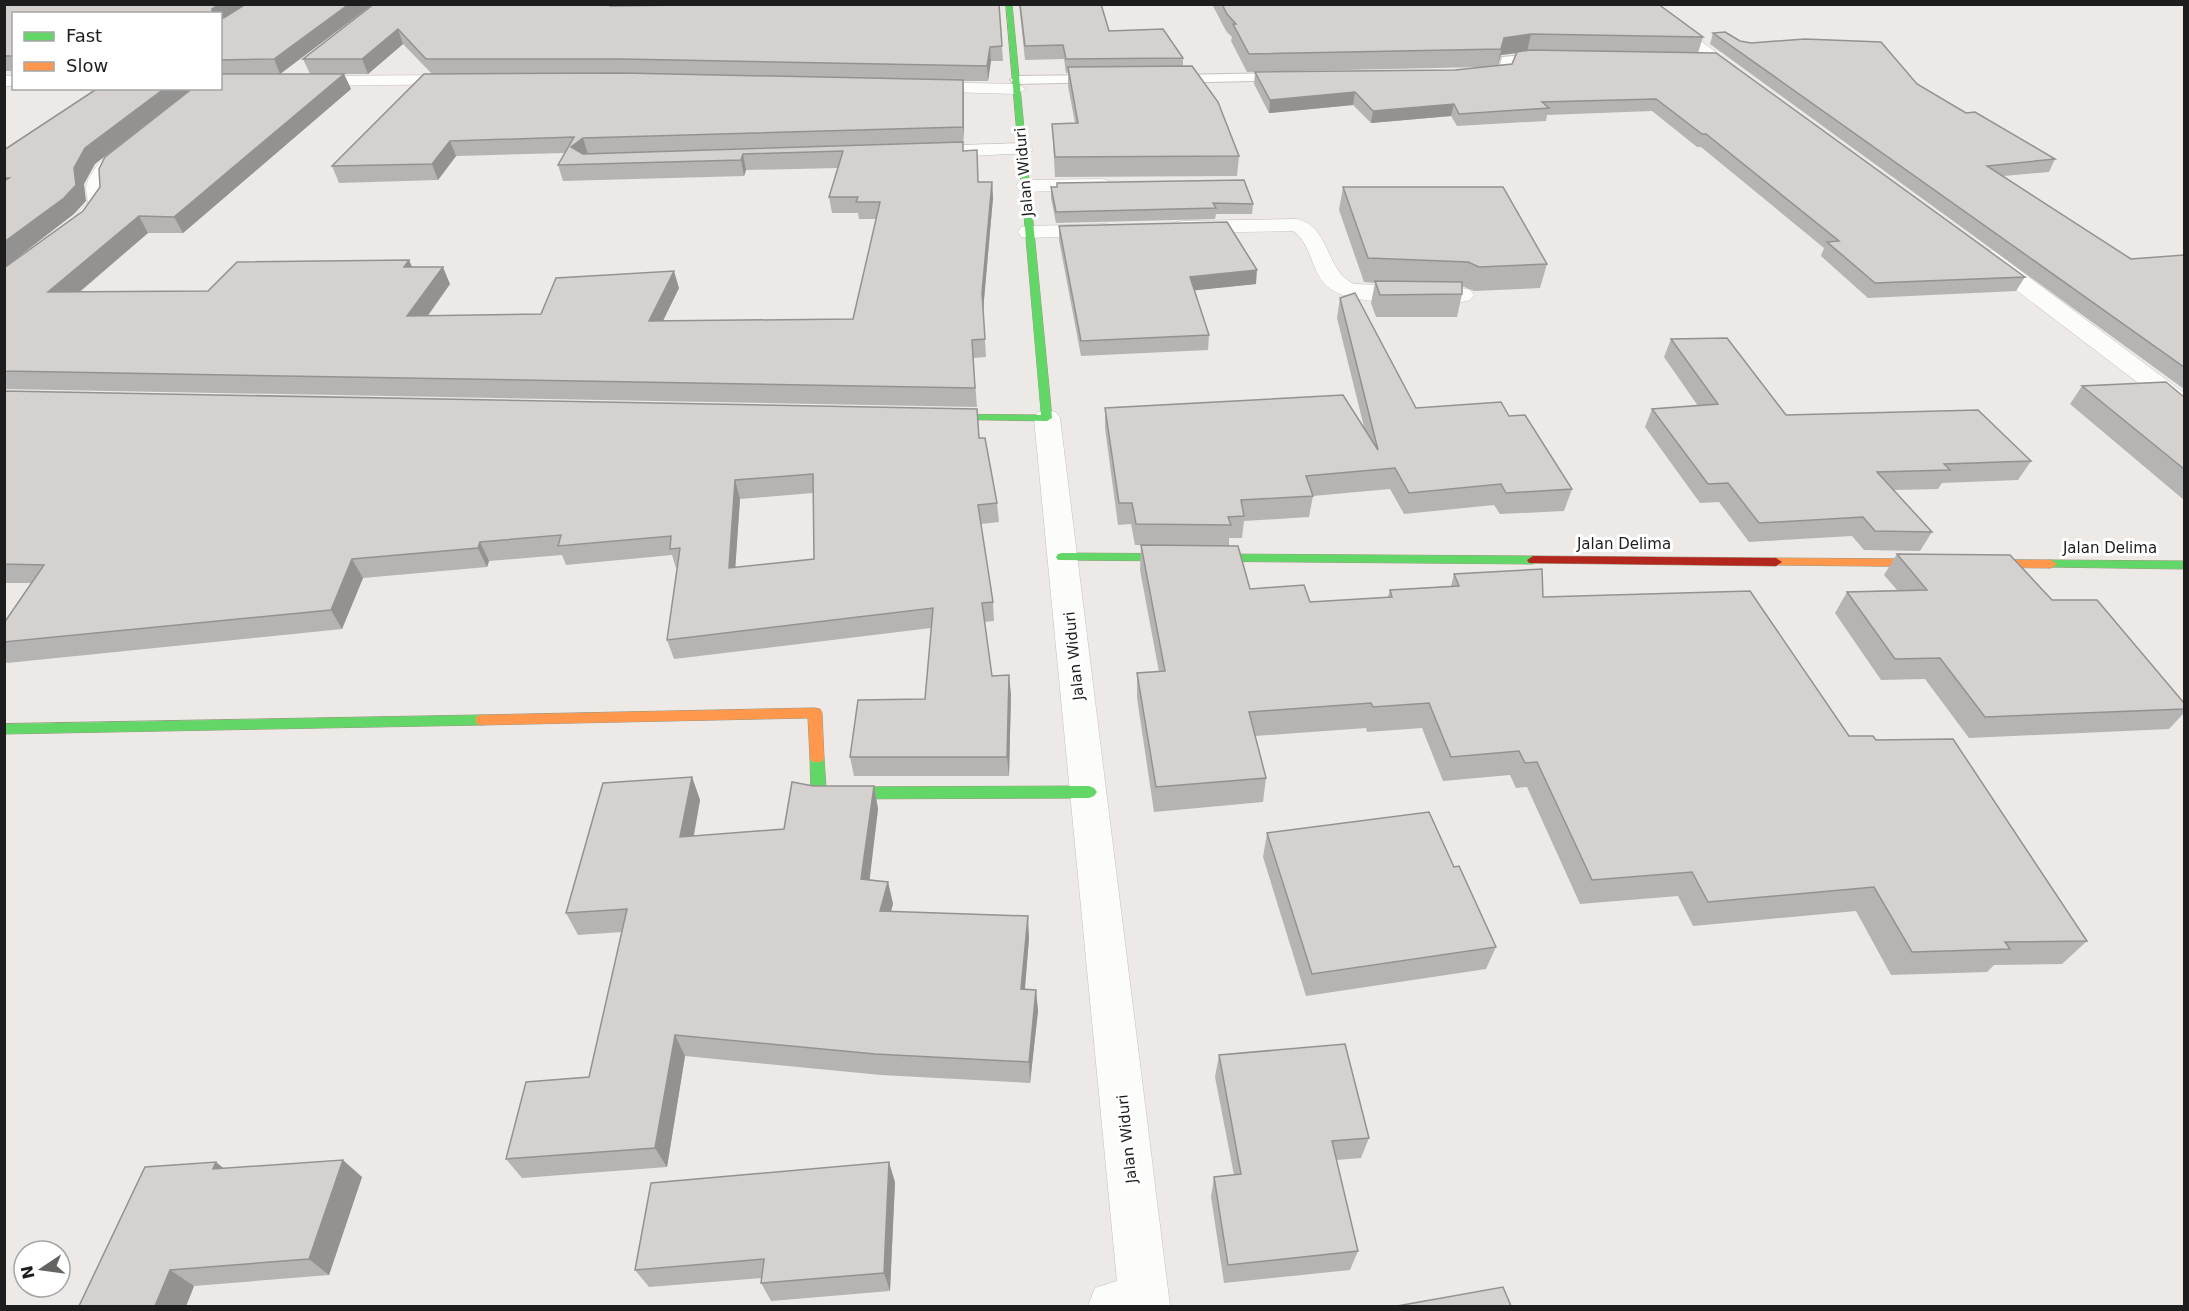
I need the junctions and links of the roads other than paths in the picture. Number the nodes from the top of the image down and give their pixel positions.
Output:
1 (1640, 4) edge
2 (1005, 8) edge
3 (1551, 56) edge
4 (1693, 59) edge
5 (1717, 60) junction
6 (303, 66) edge
7 (1471, 76) edge
8 (1293, 77) edge
9 (1108, 79) edge
10 (1155, 79) edge
11 (482, 80) edge
12 (1016, 84) junction
13 (900, 87) edge
14 (1760, 92) edge
15 (151, 132) edge
16 (1023, 149) junction
17 (917, 152) edge
18 (1119, 185) edge
19 (1026, 186) junction
20 (1157, 228) edge
21 (1122, 229) edge
22 (1029, 232) junction
23 (1966, 242) edge
24 (4, 281) edge
25 (1462, 295) edge
26 (2184, 405) edge
27 (915, 416) edge
28 (1047, 418) junction
29 (1062, 557) junction
30 (2184, 565) edge
31 (4, 729) edge
32 (1089, 792) junction
33 (1135, 1306) edge

1 - 5 street
2 - 12 street, Jalan Widuri
3 - 7 lane
4 - 5 lane
5 - 14 street
6 - 11 street
8 - 10 lane
9 - 12 lane
12 - 13 street
12 - 16 street, Jalan Widuri
15 - 24 street
16 - 17 street
16 - 19 street, Jalan Widuri
18 - 19 street
19 - 22 street, Jalan Widuri
20 - 25 street
21 - 22 street
22 - 28 street, Jalan Widuri
23 - 26 street
27 - 28 street
28 - 29 street, Jalan Widuri
29 - 30 street, Jalan Delima
29 - 32 street, Jalan Widuri
31 - 32 street
32 - 33 street, Jalan Widuri

